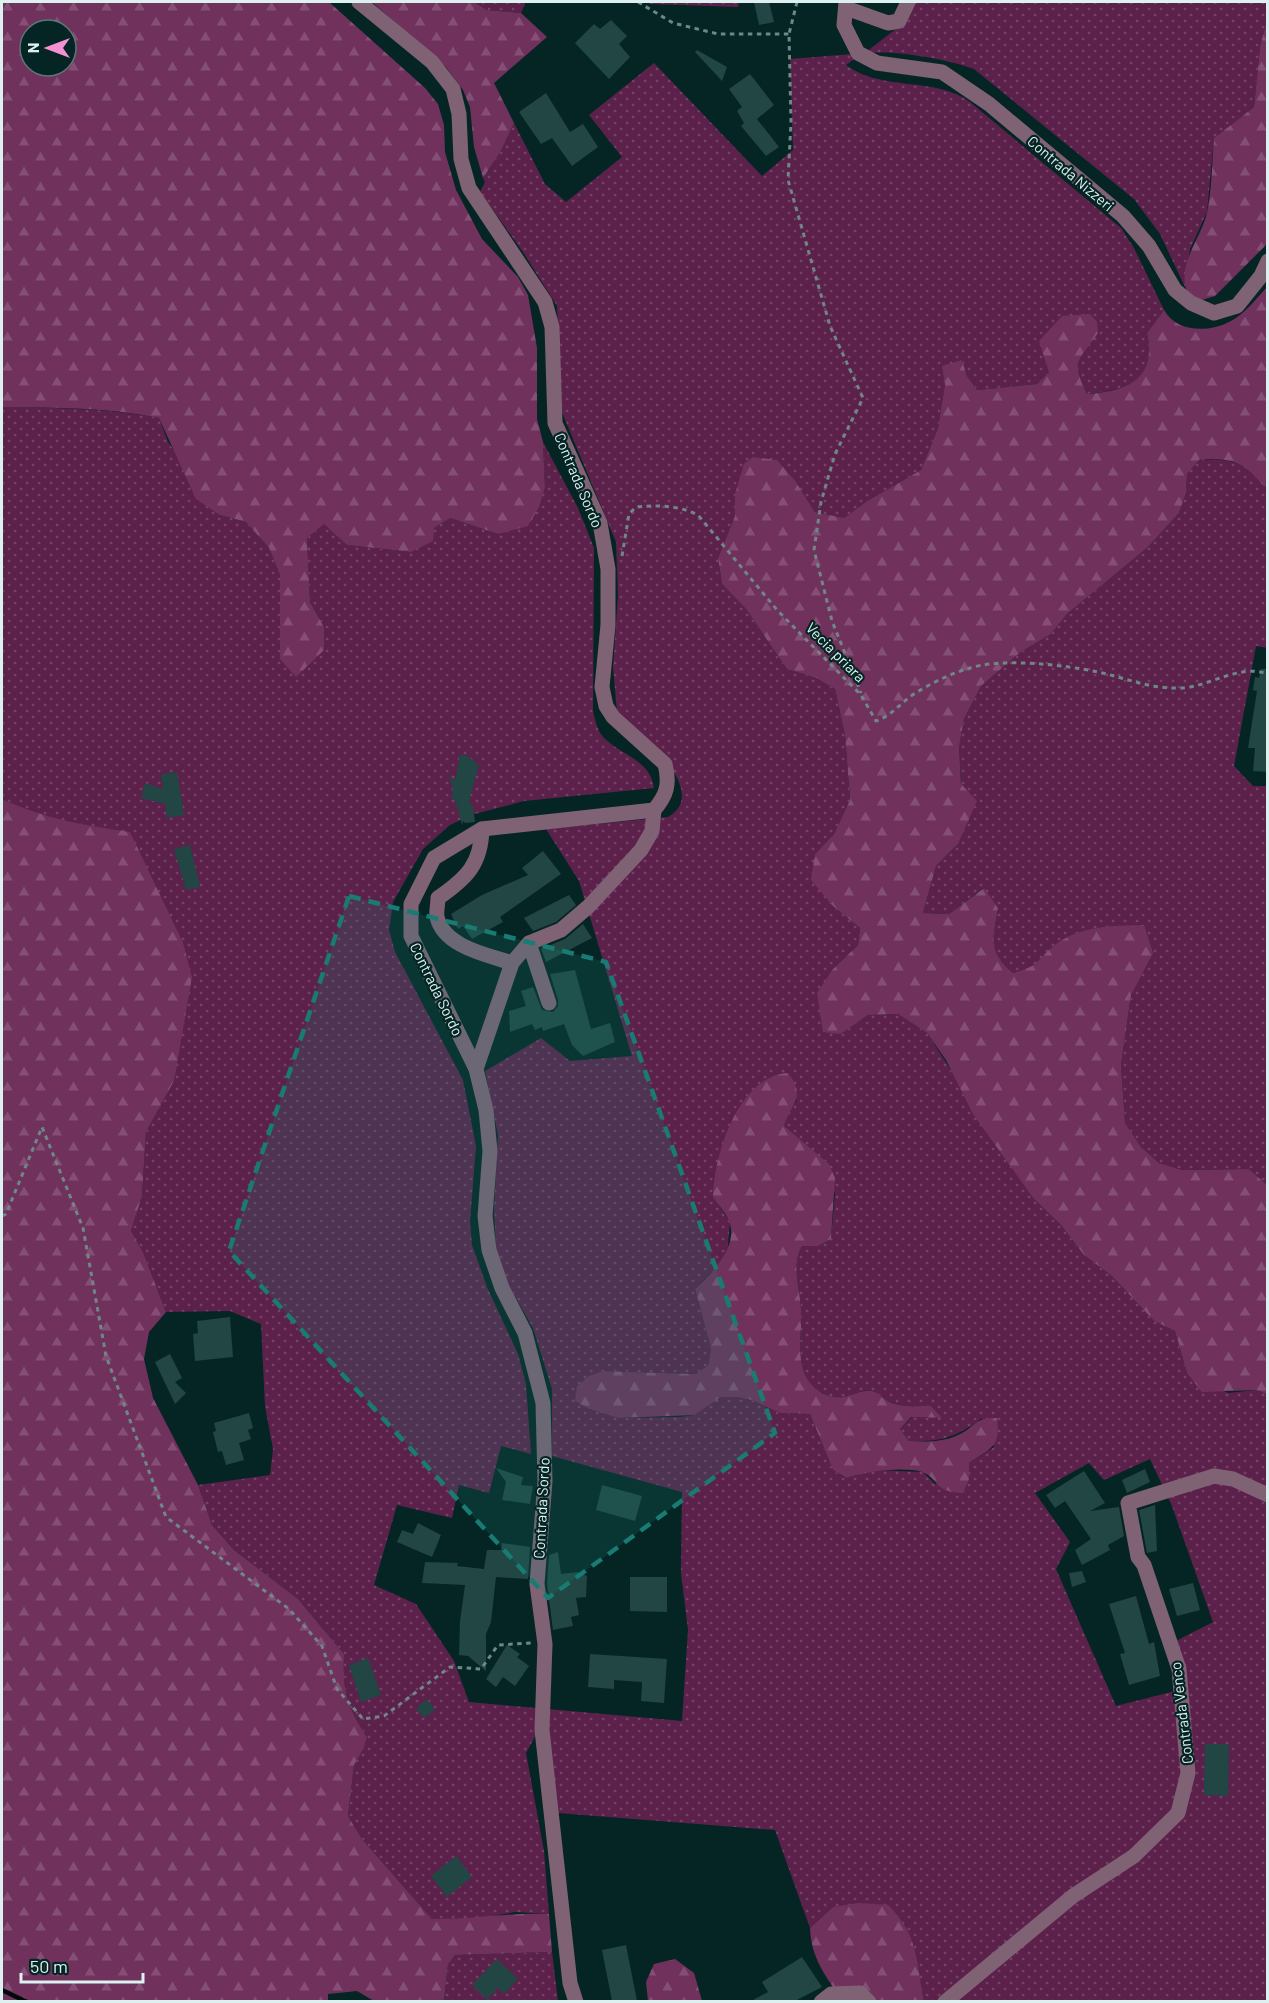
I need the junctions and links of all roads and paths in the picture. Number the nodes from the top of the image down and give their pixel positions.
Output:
1 (359, 2) edge
2 (638, 2) edge
3 (797, 2) edge
4 (908, 2) edge
5 (846, 5) edge
6 (789, 34) junction
7 (1268, 261) edge
8 (621, 560) dead end
9 (1268, 674) edge
10 (861, 695) junction
11 (654, 810) junction
12 (482, 829) junction
13 (529, 944) junction
14 (512, 963) junction
15 (549, 1003) dead end
16 (476, 1069) junction
17 (2, 1216) edge
18 (1268, 1495) edge
19 (545, 1644) junction
20 (576, 2001) edge
21 (821, 2001) edge
22 (869, 2001) edge
23 (945, 2001) edge

1 - 11 street, Contrada Sordo
2 - 6 path
3 - 6 path
4 - 5 street
5 - 7 street, Contrada Nizzeri
6 - 10 path
8 - 10 path, Vecia priara
9 - 10 path, Vecia priara
11 - 12 street, Contrada Sordo
11 - 13 street
12 - 14 street
12 - 16 street, Contrada Sordo
13 - 14 street
13 - 15 street
14 - 16 street
16 - 19 street, Contrada Sordo
17 - 19 path
18 - 23 street, Contrada Venco
19 - 20 street, Contrada Sordo
21 - 22 street

